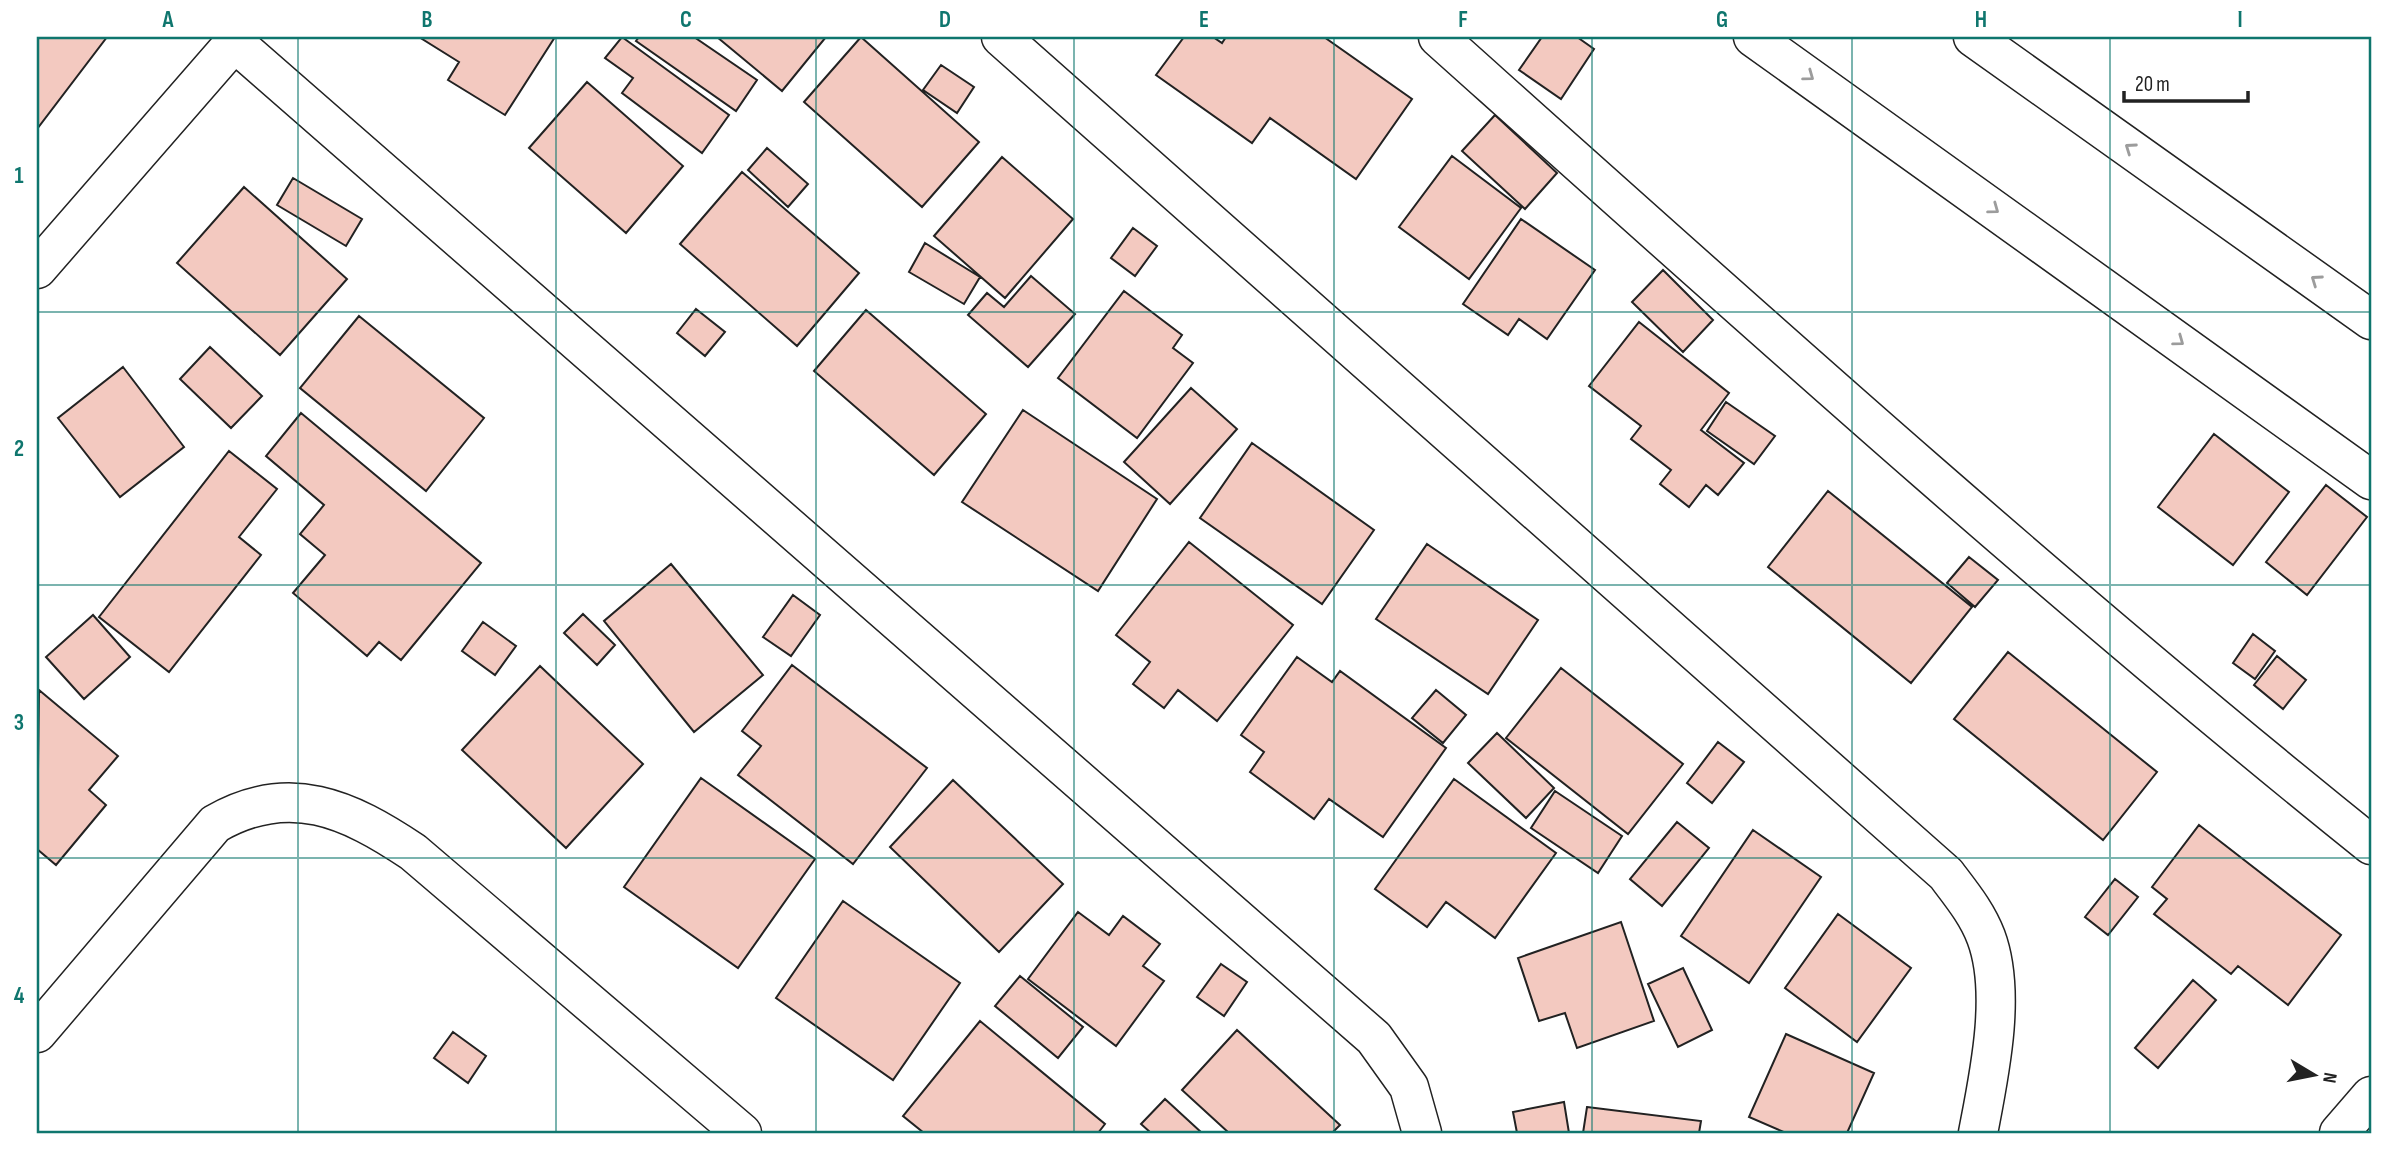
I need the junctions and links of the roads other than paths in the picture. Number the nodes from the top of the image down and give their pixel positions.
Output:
1 (1001, 37) edge
2 (1438, 37) edge
3 (1753, 37) edge
4 (1973, 37) edge
5 (237, 40) edge
6 (37, 269) edge
7 (2371, 320) edge
8 (2371, 480) edge
9 (2371, 845) edge
10 (37, 1033) edge
11 (2371, 1096) edge
12 (742, 1133) edge
13 (1422, 1133) edge
14 (1978, 1133) edge
15 (2339, 1133) edge

1 - 14 main road
2 - 9 main road
3 -> 8 main road
7 -> 4 main road
5 - 6 main road
5 - 13 main road
10 - 12 main road
11 - 15 main road

